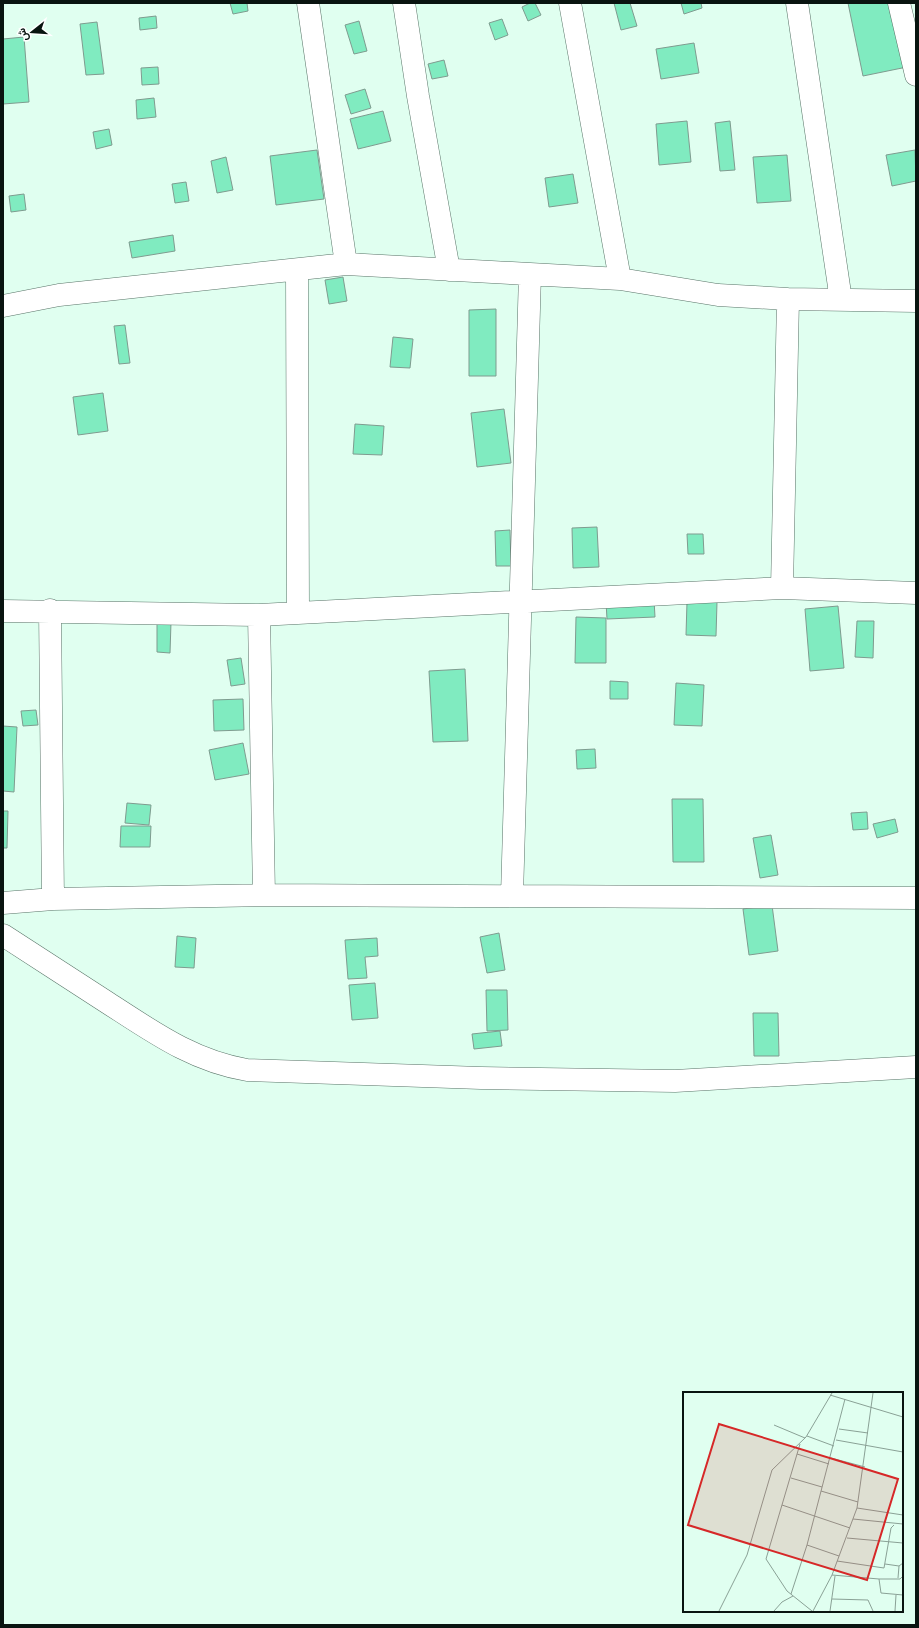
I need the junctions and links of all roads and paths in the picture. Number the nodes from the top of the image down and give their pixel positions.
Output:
1 (308, 3) edge
2 (404, 3) edge
3 (570, 3) edge
4 (797, 3) edge
5 (899, 3) edge
6 (916, 75) edge
7 (346, 264) junction
8 (297, 270) junction
9 (449, 270) junction
10 (530, 274) junction
11 (620, 280) junction
12 (788, 299) junction
13 (842, 300) junction
14 (916, 301) edge
15 (3, 306) edge
16 (782, 588) junction
17 (916, 593) edge
18 (522, 601) junction
19 (50, 610) junction
20 (3, 611) edge
21 (298, 613) junction
22 (259, 614) junction
23 (264, 895) junction
24 (512, 896) junction
25 (916, 898) edge
26 (53, 899) junction
27 (3, 903) edge
28 (3, 935) edge
29 (916, 1067) edge

1 - 7 street
2 - 9 street
3 - 11 street
4 - 13 street
5 - 6 street
7 - 8 street
7 - 9 street
8 - 15 street
8 - 21 street
9 - 10 street
10 - 11 street
10 - 18 street
11 - 12 street
12 - 13 street
12 - 16 street
13 - 14 street
16 - 17 street
16 - 18 street
18 - 21 street
18 - 24 street
19 - 20 street
19 - 22 street
19 - 26 street
21 - 22 street
22 - 23 street
23 - 24 street
23 - 26 street
24 - 25 street
26 - 27 street
28 - 29 street

